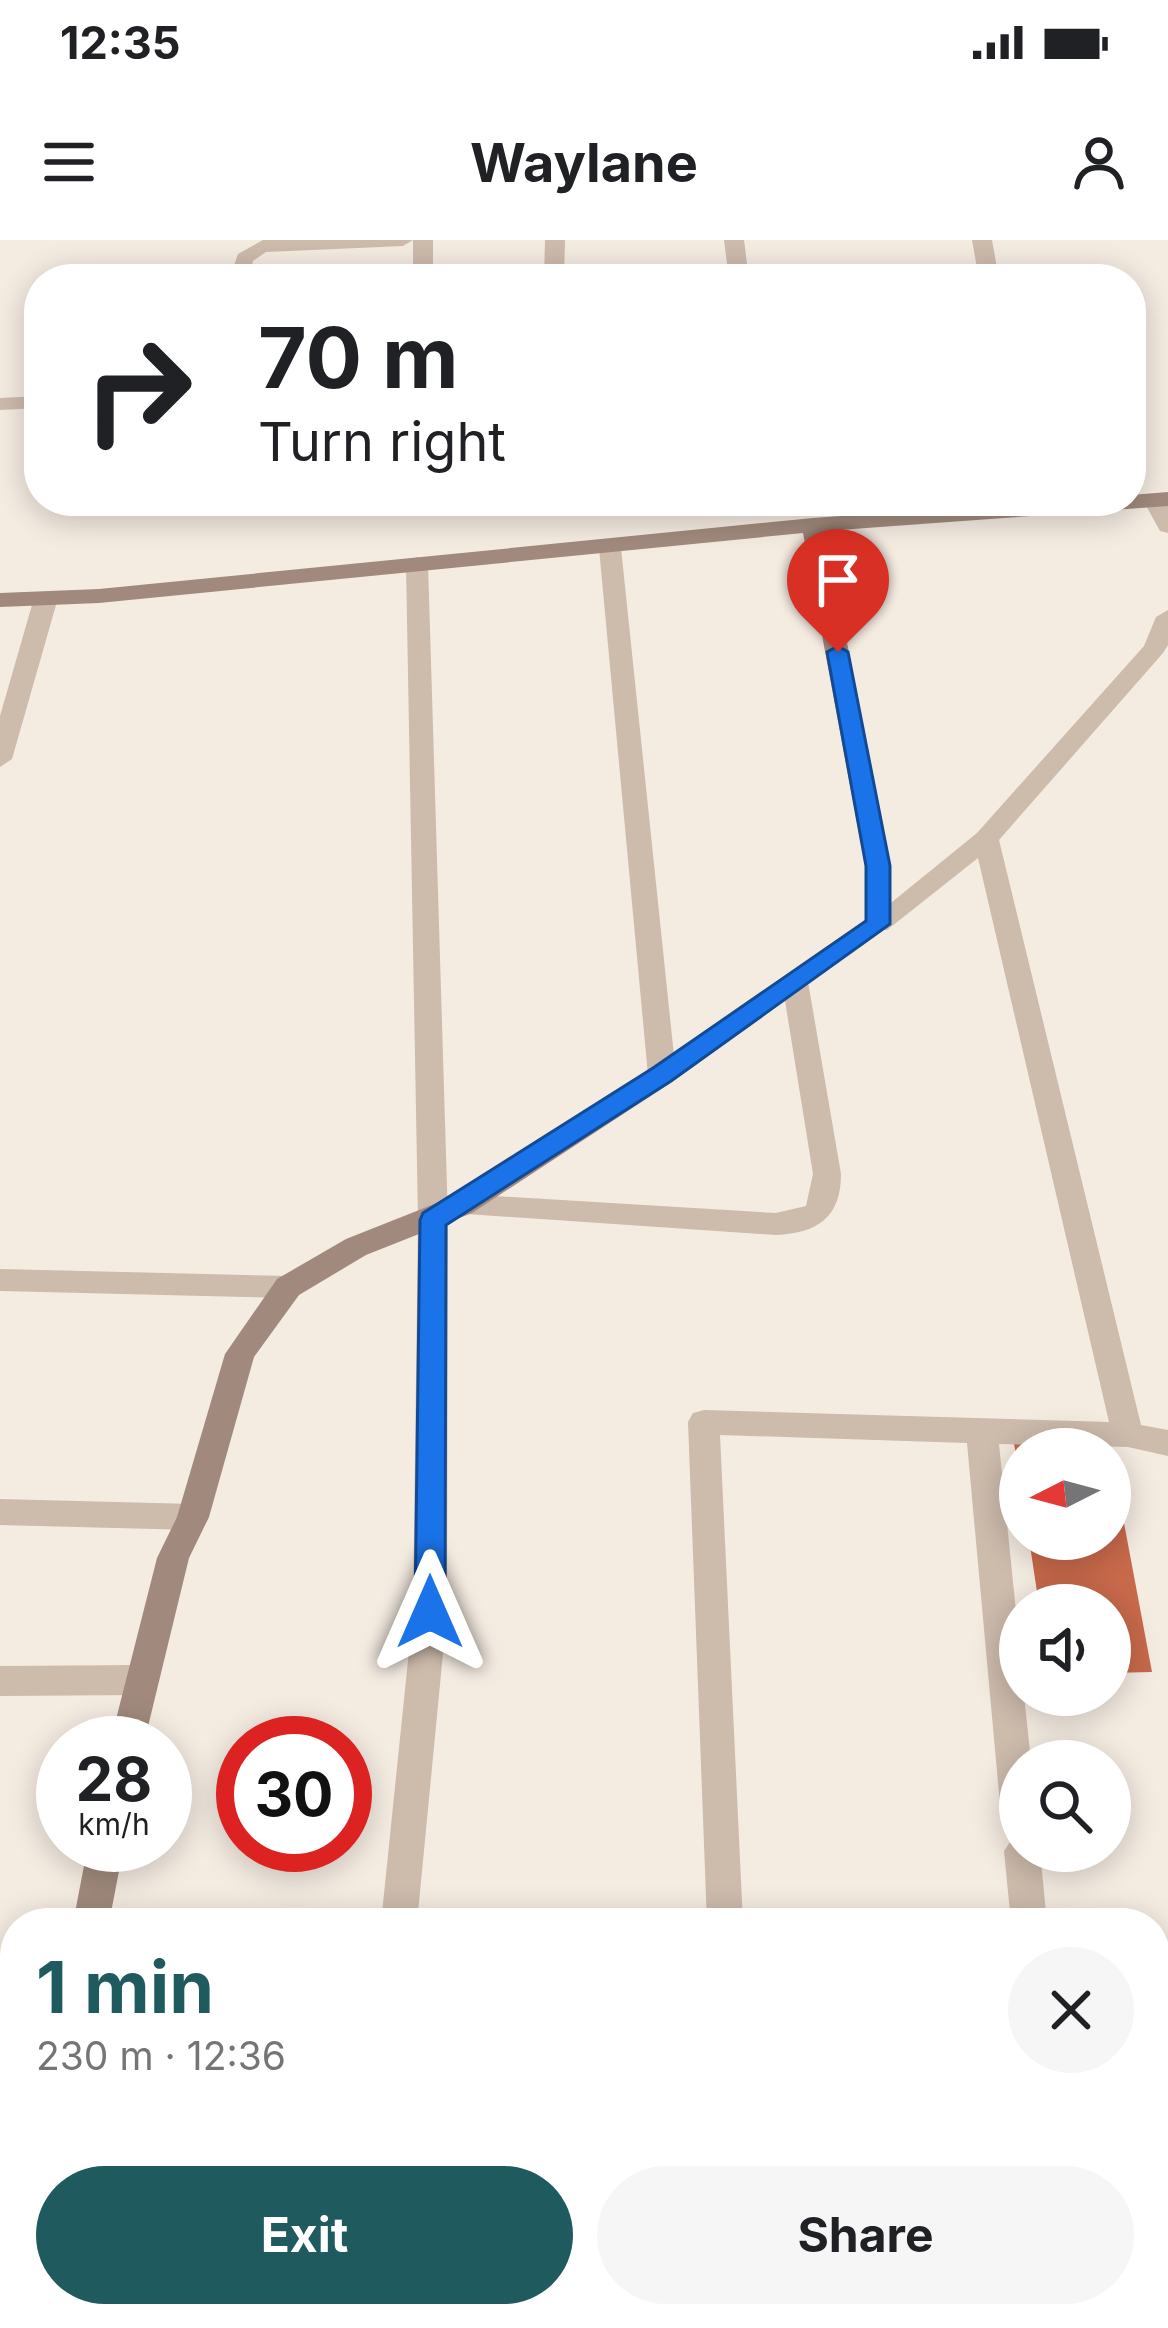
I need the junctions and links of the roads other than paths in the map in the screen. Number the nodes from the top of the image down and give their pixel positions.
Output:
1 (403, 240) edge
2 (285, 242) edge
3 (239, 264) edge
4 (1161, 500) edge
5 (929, 516) edge
6 (813, 524) junction
7 (1168, 526) edge
8 (610, 548) junction
9 (417, 564) junction
10 (46, 598) junction
11 (0, 600) edge
12 (1168, 617) edge
13 (0, 759) edge
14 (986, 839) junction
15 (878, 924) junction
16 (795, 982) junction
17 (662, 1075) junction
18 (462, 1205) junction
19 (433, 1220) junction
20 (0, 1280) edge
21 (288, 1287) junction
22 (1126, 1428) edge
23 (982, 1431) junction
24 (999, 1431) edge
25 (1131, 1436) edge
26 (1168, 1442) edge
27 (0, 1512) edge
28 (193, 1517) junction
29 (139, 1680) junction
30 (0, 1681) edge
31 (132, 1716) edge
32 (1012, 1740) edge
33 (101, 1872) edge
34 (1024, 1872) edge
35 (94, 1908) edge
36 (400, 1908) edge
37 (724, 1908) edge
38 (1028, 1908) edge

1 - 2 street
2 - 3 street
4 - 7 street
5 - 6 street
6 - 8 street
6 - 15 street
8 - 9 street
8 - 17 street
9 - 10 street
9 - 19 street
10 - 11 street
10 - 13 street
12 - 14 street
14 - 15 street
14 - 22 street
15 - 16 street
16 - 17 street
16 - 18 street
17 - 18 street
18 - 19 street
19 - 21 street
19 - 36 street
20 - 21 street
21 - 28 street
23 - 24 street
23 - 32 street
23 - 37 street
25 - 26 street
27 - 28 street
28 - 29 street
29 - 30 street
29 - 31 street
33 - 35 street
34 - 38 street

